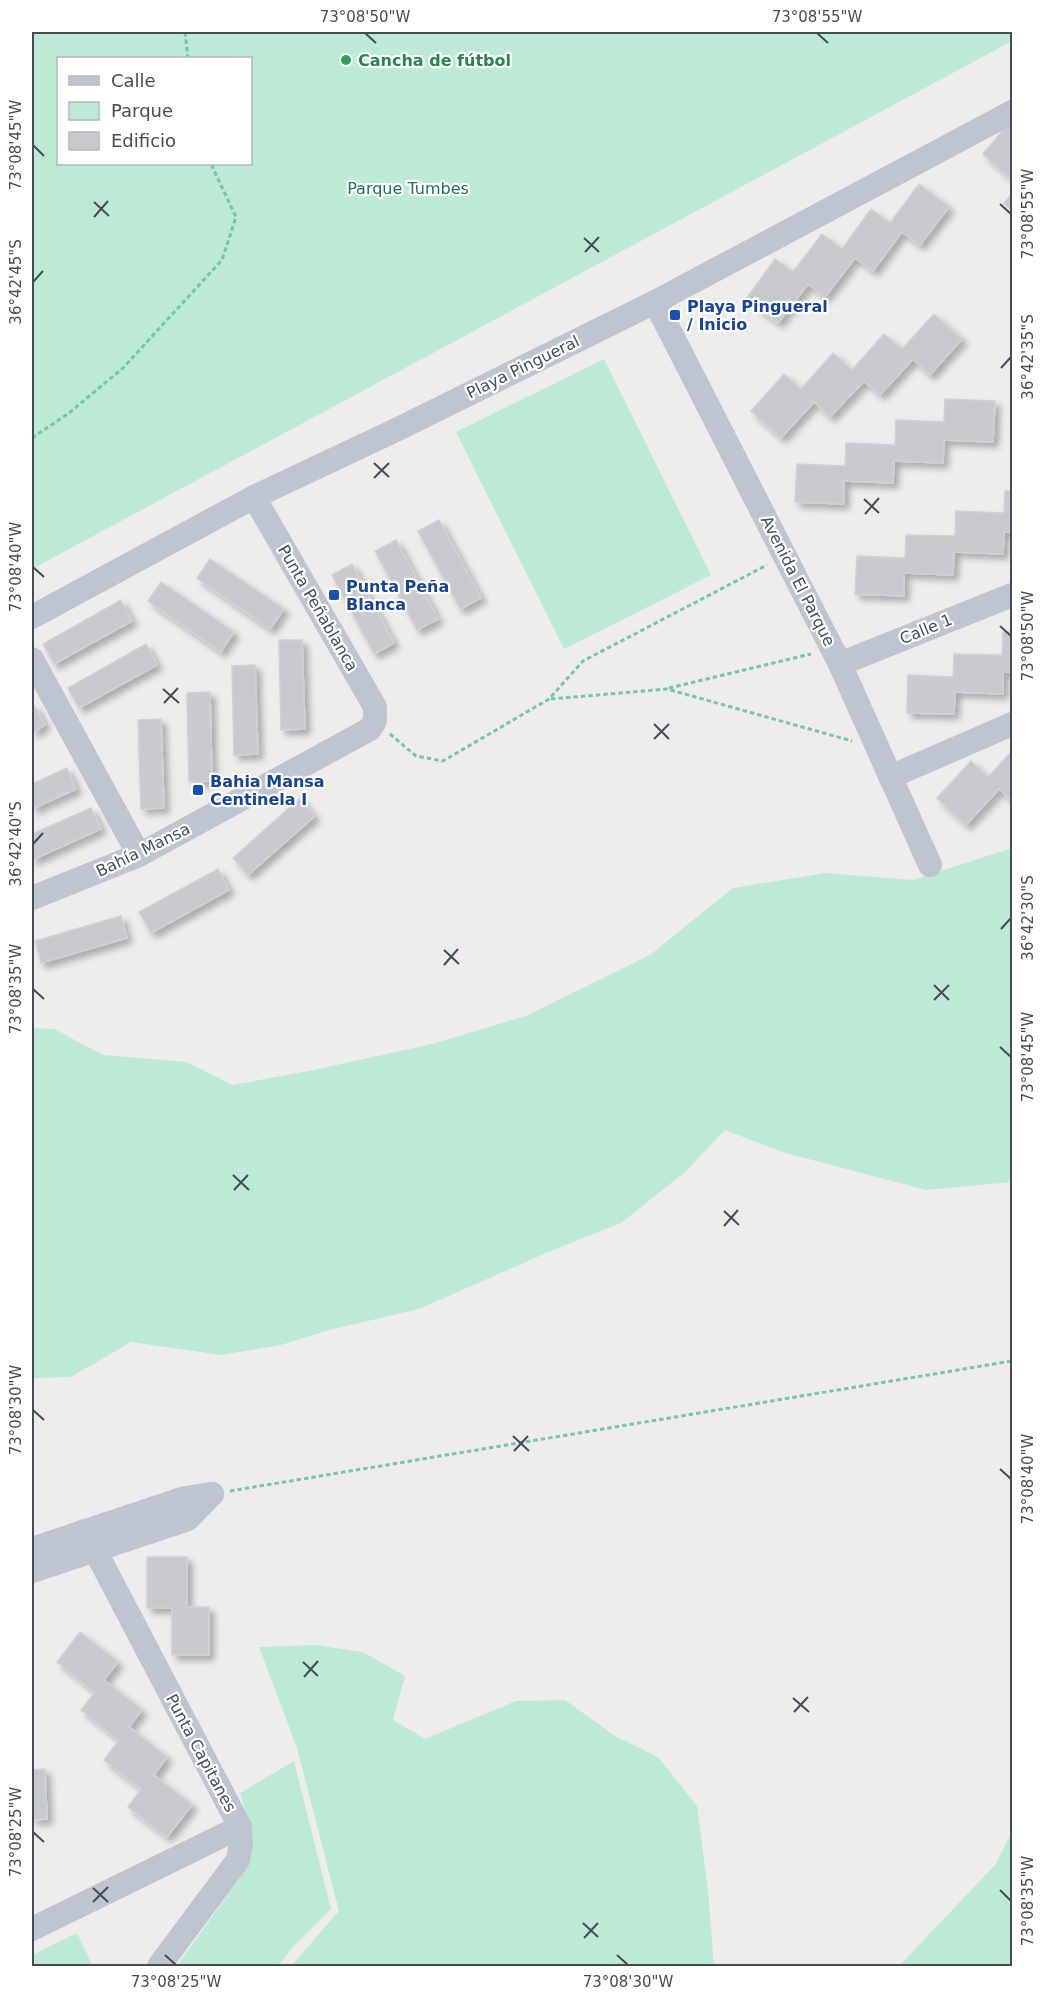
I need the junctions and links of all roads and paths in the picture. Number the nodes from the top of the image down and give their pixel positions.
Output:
1 (185, 32) edge
2 (188, 57) edge
3 (1012, 112) edge
4 (210, 165) edge
5 (655, 302) junction
6 (32, 438) edge
7 (254, 497) junction
8 (785, 556) junction
9 (1012, 595) edge
10 (32, 617) edge
11 (836, 656) junction
12 (32, 659) edge
13 (667, 689) junction
14 (549, 699) junction
15 (375, 721) junction
16 (1012, 724) edge
17 (877, 748) junction
18 (890, 777) junction
19 (139, 855) junction
20 (930, 865) dead end
21 (32, 898) edge
22 (1012, 1361) edge
23 (212, 1494) joint
24 (89, 1540) junction
25 (32, 1549) edge
26 (32, 1571) edge
27 (240, 1827) junction
28 (34, 1920) edge
29 (159, 1966) edge

1 - 2 path
3 - 5 street, Playa Pingueral
4 - 6 path
5 - 7 street, Playa Pingueral
5 - 8 street, Avenida El Parque
7 - 10 street, Playa Pingueral
7 - 15 street, Punta Peñablanca
8 - 11 street, Avenida El Parque
8 - 14 path
9 - 11 street, Calle 1
11 - 13 path
11 - 17 street, Avenida El Parque
12 - 19 street
13 - 14 path
13 - 17 path
14 - 15 path
15 - 19 street, Bahía Mansa
16 - 18 street
17 - 18 street, Avenida El Parque
18 - 20 street, Avenida El Parque
19 - 21 street, Bahía Mansa
22 - 23 path
23 - 24 street
24 - 25 street
24 - 26 street
24 - 27 street, Punta Capitanes
27 - 28 street
27 - 29 street, Punta Capitanes

